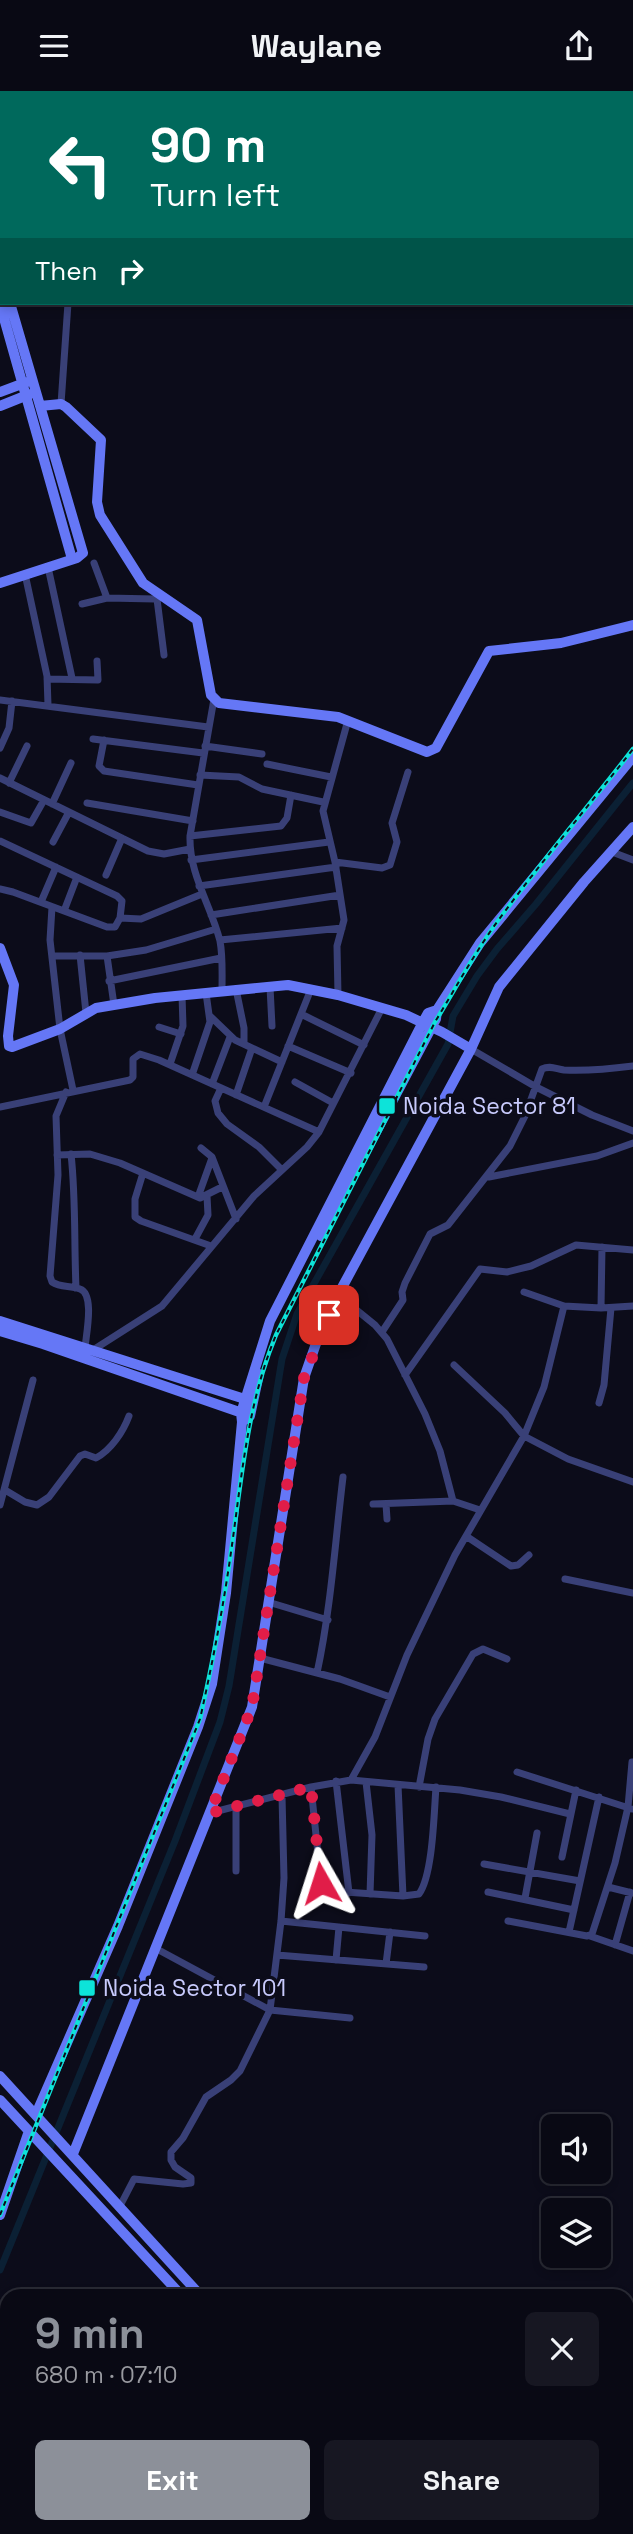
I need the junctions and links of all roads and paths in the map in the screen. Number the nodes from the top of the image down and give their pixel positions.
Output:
1 (0, 305) edge
2 (10, 305) edge
3 (68, 305) edge
4 (28, 382) junction
5 (0, 392) edge
6 (32, 394) junction
7 (61, 404) junction
8 (0, 406) edge
9 (40, 406) junction
10 (72, 559) junction
11 (94, 563) dead end
12 (48, 567) junction
13 (25, 573) junction
14 (0, 583) edge
15 (159, 597) junction
16 (107, 598) junction
17 (82, 604) dead end
18 (633, 625) edge
19 (164, 655) dead end
20 (97, 661) dead end
21 (72, 678) junction
22 (47, 679) junction
23 (214, 699) junction
24 (0, 700) edge
25 (12, 701) junction
26 (48, 705) junction
27 (348, 720) junction
28 (208, 727) junction
29 (93, 739) dead end
30 (104, 740) junction
31 (26, 746) dead end
32 (0, 748) edge
33 (204, 749) junction
34 (261, 754) dead end
35 (633, 757) edge
36 (71, 763) dead end
37 (267, 764) dead end
38 (408, 772) dead end
39 (200, 775) junction
40 (331, 776) junction
41 (0, 778) edge
42 (9, 783) junction
43 (198, 785) junction
44 (291, 795) junction
45 (44, 800) junction
46 (323, 802) junction
47 (88, 803) dead end
48 (52, 804) junction
49 (0, 812) edge
50 (69, 812) junction
51 (193, 821) junction
52 (633, 827) edge
53 (190, 836) junction
54 (122, 838) junction
55 (0, 841) edge
56 (53, 842) dead end
57 (329, 842) junction
58 (190, 849) junction
59 (612, 852) junction
60 (191, 860) junction
61 (633, 860) edge
62 (336, 864) junction
63 (56, 867) junction
64 (106, 875) dead end
65 (77, 877) junction
66 (199, 886) junction
67 (0, 889) edge
68 (202, 894) junction
69 (340, 895) junction
70 (41, 902) junction
71 (52, 907) junction
72 (64, 911) junction
73 (211, 915) junction
74 (120, 918) junction
75 (342, 928) junction
76 (216, 929) junction
77 (220, 940) junction
78 (0, 948) edge
79 (80, 955) junction
80 (53, 956) junction
81 (107, 956) junction
82 (221, 958) junction
83 (109, 981) junction
84 (270, 986) junction
85 (236, 989) junction
86 (311, 989) junction
87 (222, 991) junction
88 (206, 993) junction
89 (183, 995) junction
90 (338, 995) junction
91 (114, 1006) junction
92 (382, 1008) junction
93 (86, 1013) junction
94 (301, 1014) junction
95 (210, 1016) junction
96 (427, 1024) junction
97 (272, 1026) dead end
98 (159, 1027) dead end
99 (60, 1029) junction
100 (181, 1034) junction
101 (230, 1037) junction
102 (244, 1044) junction
103 (364, 1045) junction
104 (288, 1046) junction
105 (466, 1046) junction
106 (252, 1048) junction
107 (282, 1062) junction
108 (170, 1064) junction
109 (633, 1066) edge
110 (351, 1073) junction
111 (192, 1075) junction
112 (295, 1082) dead end
113 (212, 1084) junction
114 (536, 1087) junction
115 (221, 1088) junction
116 (70, 1091) junction
117 (236, 1095) junction
118 (333, 1103) junction
119 (0, 1107) edge
120 (264, 1107) junction
121 (633, 1131) edge
122 (319, 1132) junction
123 (633, 1143) edge
124 (201, 1147) dead end
125 (71, 1154) junction
126 (57, 1155) junction
127 (212, 1157) junction
128 (281, 1169) junction
129 (143, 1173) junction
130 (488, 1177) junction
131 (222, 1187) junction
132 (207, 1196) junction
133 (198, 1197) junction
134 (236, 1219) junction
135 (195, 1239) junction
136 (211, 1246) junction
137 (602, 1247) junction
138 (633, 1251) edge
139 (76, 1288) junction
140 (524, 1292) dead end
141 (338, 1295) junction
142 (564, 1306) junction
143 (633, 1306) edge
144 (601, 1308) junction
145 (611, 1308) junction
146 (0, 1321) edge
147 (0, 1331) edge
148 (382, 1332) junction
149 (89, 1349) junction
150 (454, 1365) dead end
151 (405, 1375) junction
152 (33, 1380) dead end
153 (249, 1400) junction
154 (599, 1403) dead end
155 (129, 1416) dead end
156 (245, 1417) junction
157 (524, 1436) junction
158 (343, 1477) dead end
159 (633, 1482) edge
160 (5, 1490) junction
161 (453, 1501) junction
162 (373, 1504) dead end
163 (386, 1504) junction
164 (0, 1505) edge
165 (480, 1510) junction
166 (387, 1519) dead end
167 (466, 1536) junction
168 (529, 1555) dead end
169 (565, 1579) dead end
170 (633, 1593) edge
171 (268, 1602) junction
172 (328, 1620) junction
173 (260, 1658) junction
174 (507, 1659) dead end
175 (317, 1673) junction
176 (390, 1697) junction
177 (632, 1762) edge
178 (517, 1772) dead end
179 (351, 1780) junction
180 (336, 1781) junction
181 (366, 1782) junction
182 (398, 1785) junction
183 (311, 1787) junction
184 (419, 1787) junction
185 (436, 1787) junction
186 (576, 1790) junction
187 (282, 1795) junction
188 (599, 1797) junction
189 (236, 1807) junction
190 (631, 1808) edge
191 (210, 1813) junction
192 (570, 1814) junction
193 (537, 1833) dead end
194 (562, 1857) dead end
195 (484, 1864) dead end
196 (236, 1871) dead end
197 (530, 1871) junction
198 (580, 1881) junction
199 (608, 1887) junction
200 (488, 1892) dead end
201 (349, 1893) junction
202 (631, 1893) edge
203 (370, 1894) junction
204 (403, 1896) junction
205 (525, 1898) junction
206 (574, 1910) junction
207 (281, 1921) junction
208 (508, 1921) dead end
209 (339, 1927) junction
210 (390, 1932) junction
211 (569, 1932) junction
212 (425, 1936) dead end
213 (590, 1936) junction
214 (615, 1945) junction
215 (155, 1948) junction
216 (633, 1951) edge
217 (277, 1955) junction
218 (336, 1960) junction
219 (386, 1964) junction
220 (425, 1967) dead end
221 (270, 2010) junction
222 (350, 2018) dead end
223 (0, 2076) edge
224 (0, 2100) edge
225 (37, 2115) junction
226 (30, 2132) junction
227 (73, 2153) junction
228 (120, 2206) junction
229 (0, 2215) edge
230 (176, 2289) edge
231 (195, 2289) edge

1 - 4 street
2 - 4 street
3 - 7 street
4 - 5 street
4 - 6 street
6 - 8 street
6 - 9 street
6 - 10 street
7 - 9 street
7 - 15 street
9 - 10 street
10 - 12 street
11 - 16 street
12 - 13 street
12 - 21 street
13 - 14 street
13 - 22 street
15 - 16 street
15 - 19 street
15 - 23 street
16 - 17 street
18 - 27 street
20 - 21 street
21 - 22 street
22 - 26 street
23 - 27 street
23 - 28 street
24 - 25 street
25 - 26 street
25 - 32 street
26 - 28 street
27 - 40 street
28 - 33 street
29 - 30 street
30 - 33 street
30 - 43 street
31 - 42 street
33 - 34 street
33 - 39 street
35 - 96 street
36 - 48 street
37 - 40 street
38 - 62 street
39 - 43 street
39 - 44 street
40 - 46 street
41 - 42 street
42 - 45 street
43 - 51 street
44 - 46 street
44 - 53 street
45 - 48 street
45 - 49 street
46 - 57 street
47 - 51 street
48 - 50 street
50 - 54 street
50 - 56 street
51 - 53 street
52 - 59 street
53 - 58 street
54 - 58 street
54 - 64 street
55 - 63 street
57 - 60 street
57 - 62 street
58 - 60 street
59 - 61 street
59 - 105 street
60 - 66 street
62 - 66 street
62 - 69 street
63 - 65 street
63 - 70 street
65 - 72 street
65 - 74 street
66 - 68 street
67 - 70 street
68 - 73 street
68 - 74 street
69 - 73 street
69 - 75 street
70 - 71 street
71 - 72 street
71 - 80 street
72 - 74 street
73 - 76 street
75 - 77 street
75 - 90 street
76 - 77 street
76 - 81 street
77 - 82 street
78 - 99 street
79 - 80 street
79 - 81 street
79 - 93 street
80 - 99 street
81 - 83 street
82 - 83 street
82 - 87 street
83 - 91 street
84 - 85 street
84 - 86 street
84 - 97 street
85 - 87 street
85 - 102 street
86 - 90 street
86 - 94 street
87 - 88 street
88 - 89 street
88 - 95 street
89 - 91 street
89 - 100 street
90 - 92 street
91 - 93 street
92 - 96 street
92 - 103 street
93 - 99 street
94 - 103 street
94 - 104 street
95 - 101 street
95 - 111 street
96 - 105 street
96 - 153 street
98 - 100 street
99 - 116 street
100 - 108 street
101 - 102 street
101 - 113 street
102 - 106 street
103 - 110 street
104 - 107 street
104 - 110 street
105 - 114 street
105 - 141 street
106 - 107 street
106 - 117 street
107 - 120 street
108 - 111 street
108 - 116 street
109 - 114 street
110 - 118 street
111 - 113 street
112 - 118 street
113 - 115 street
114 - 121 street
114 - 130 street
115 - 117 street
115 - 128 street
116 - 119 street
116 - 126 street
117 - 120 street
118 - 122 street
120 - 122 street
122 - 128 street
123 - 130 street
124 - 127 street
125 - 126 street
125 - 129 street
125 - 139 street
126 - 139 street
127 - 131 street
127 - 133 street
128 - 134 street
129 - 133 street
129 - 135 street
130 - 148 street
131 - 132 street
131 - 134 street
132 - 133 street
132 - 135 street
134 - 136 street
135 - 136 street
136 - 149 street
137 - 138 street
137 - 144 street
137 - 151 street
139 - 149 street
140 - 142 street
141 - 148 street
141 - 171 street
142 - 144 street
142 - 157 street
143 - 145 street
144 - 145 street
145 - 154 street
146 - 149 street
147 - 156 street
148 - 151 street
149 - 153 street
150 - 157 street
151 - 161 street
152 - 160 street
153 - 156 street
155 - 160 street
156 - 225 street
157 - 159 street
157 - 165 street
158 - 172 street
160 - 164 street
161 - 163 street
161 - 165 street
162 - 163 street
163 - 166 street
165 - 167 street
167 - 168 street
167 - 176 street
169 - 170 street
171 - 172 street
171 - 173 street
172 - 175 street
173 - 175 street
173 - 191 street
174 - 184 street
175 - 176 street
176 - 179 street
177 - 190 street
178 - 186 street
179 - 180 street
179 - 181 street
180 - 183 street
180 - 201 street
181 - 182 street
181 - 203 street
182 - 184 street
182 - 204 street
183 - 187 street
183 - 201 street
184 - 185 street
185 - 192 street
185 - 204 street
186 - 188 street
186 - 192 street
187 - 189 street
187 - 207 street
188 - 190 street
188 - 198 street
189 - 191 street
189 - 196 street
190 - 199 street
191 - 215 street
192 - 194 street
193 - 197 street
195 - 197 street
197 - 198 street
197 - 205 street
198 - 206 street
199 - 202 street
199 - 213 street
200 - 205 street
201 - 203 street
202 - 214 street
203 - 204 street
205 - 206 street
206 - 211 street
207 - 209 street
207 - 217 street
208 - 211 street
209 - 210 street
209 - 218 street
210 - 212 street
210 - 219 street
211 - 213 street
213 - 214 street
214 - 216 street
215 - 221 street
215 - 227 street
217 - 218 street
217 - 221 street
218 - 219 street
219 - 220 street
221 - 222 street
221 - 228 street
223 - 225 street
224 - 226 street
225 - 227 street
226 - 229 street
226 - 230 street
227 - 228 street
228 - 231 street

